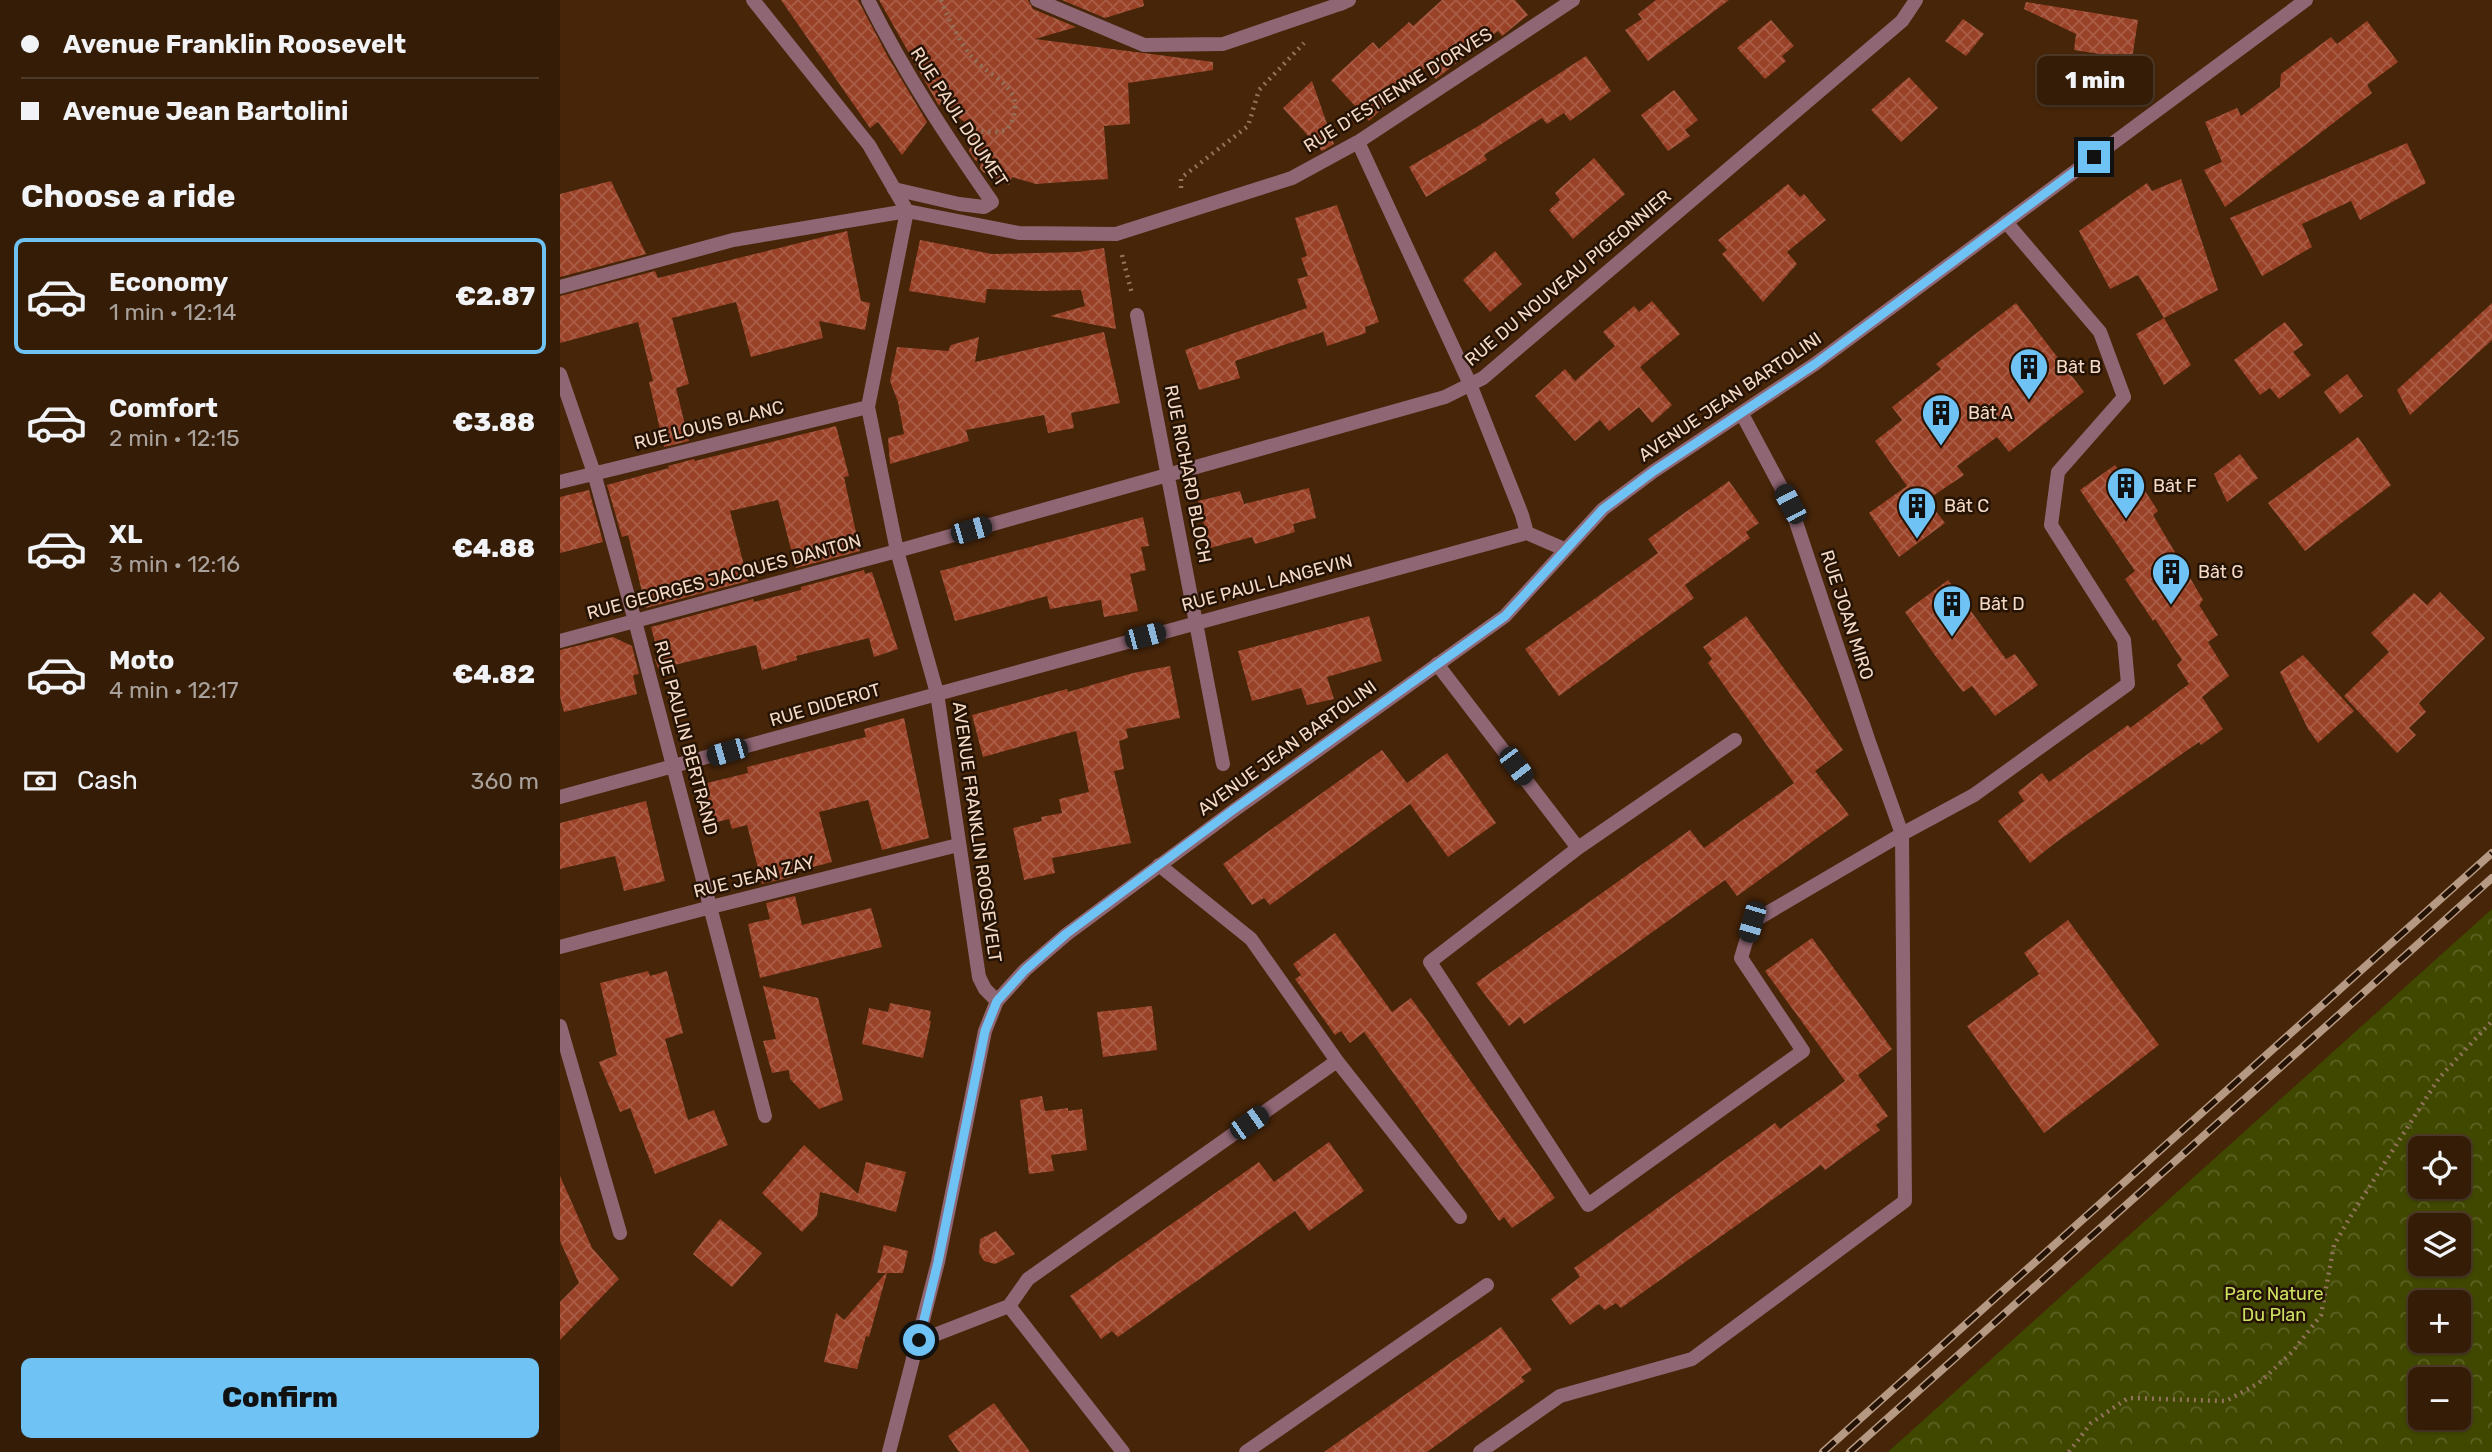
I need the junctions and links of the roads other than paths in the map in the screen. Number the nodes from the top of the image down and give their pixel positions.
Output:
1 (753, 0) edge
2 (868, 0) edge
3 (1037, 0) edge
4 (1573, 0) edge
5 (1916, 0) edge
6 (2306, 0) edge
7 (1345, 2) edge
8 (1358, 142) junction
9 (894, 189) junction
10 (907, 211) junction
11 (2006, 222) junction
12 (560, 287) edge
13 (1137, 315) road end
14 (560, 374) edge
15 (1470, 384) junction
16 (868, 407) junction
17 (1742, 414) junction
18 (594, 473) junction
19 (1168, 474) junction
20 (560, 482) edge
21 (1527, 533) junction
22 (1564, 549) junction
23 (897, 551) junction
24 (635, 621) junction
25 (1197, 622) junction
26 (560, 641) edge
27 (1437, 664) junction
28 (937, 693) junction
29 (1735, 740) dead end
30 (1223, 764) dead end
31 (674, 766) junction
32 (560, 797) edge
33 (1902, 834) junction
34 (958, 845) junction
35 (1578, 848) junction
36 (1159, 865) junction
37 (711, 907) junction
38 (560, 947) edge
39 (997, 1001) junction
40 (560, 1026) edge
41 (1337, 1061) junction
42 (765, 1116) dead end
43 (1460, 1217) dead end
44 (620, 1233) dead end
45 (1488, 1284) dead end
46 (1009, 1306) junction
47 (919, 1340) junction
48 (889, 1452) edge
49 (1123, 1452) edge
50 (1246, 1452) edge
51 (1480, 1452) edge

1 - 9 street
2 - 9 street, RUE PAUL DOUMET
3 - 7 street
4 - 8 street, RUE D'ESTIENNE D'ORVES
5 - 15 street, RUE DU NOUVEAU PIGEONNIER
6 - 11 street, AVENUE JEAN BARTOLINI
8 - 10 street, RUE D'ESTIENNE D'ORVES
8 - 15 street
9 - 10 street
10 - 12 street
10 - 16 street, AVENUE FRANKLIN ROOSEVELT
11 - 17 street, AVENUE JEAN BARTOLINI
11 - 33 street
13 - 19 street, RUE RICHARD BLOCH
14 - 18 street, RUE PAULIN BERTRAND
15 - 19 street, RUE DU NOUVEAU PIGEONNIER
15 - 21 street
16 - 18 street, RUE LOUIS BLANC
16 - 23 street, AVENUE FRANKLIN ROOSEVELT
17 - 22 street, AVENUE JEAN BARTOLINI
17 - 33 street, RUE JOAN MIRO
18 - 20 street, RUE LOUIS BLANC
18 - 24 street, RUE PAULIN BERTRAND
19 - 23 street, RUE DU NOUVEAU PIGEONNIER
19 - 25 street, RUE RICHARD BLOCH
21 - 22 street
21 - 25 street, RUE PAUL LANGEVIN
22 - 27 street, AVENUE JEAN BARTOLINI
23 - 24 street, RUE GEORGES JACQUES DANTON
23 - 28 street, AVENUE FRANKLIN ROOSEVELT
24 - 26 street, RUE GEORGES JACQUES DANTON
24 - 31 street, RUE PAULIN BERTRAND
25 - 28 street, RUE PAUL LANGEVIN
25 - 30 street, RUE RICHARD BLOCH
27 - 35 street
27 - 36 street, AVENUE JEAN BARTOLINI
28 - 31 street, RUE DIDEROT
28 - 34 street, AVENUE FRANKLIN ROOSEVELT
29 - 35 street
31 - 32 street, RUE DIDEROT
31 - 37 street, RUE PAULIN BERTRAND
33 - 35 street
33 - 51 street, RUE JOAN MIRO
34 - 37 street, RUE JEAN ZAY
34 - 39 street, AVENUE FRANKLIN ROOSEVELT
36 - 39 street, AVENUE JEAN BARTOLINI
36 - 41 street
37 - 38 street, RUE JEAN ZAY
37 - 42 street, RUE PAULIN BERTRAND
39 - 47 street
40 - 44 street
41 - 43 street
41 - 46 street
45 - 50 street
46 - 47 street
46 - 49 street
47 - 48 street

